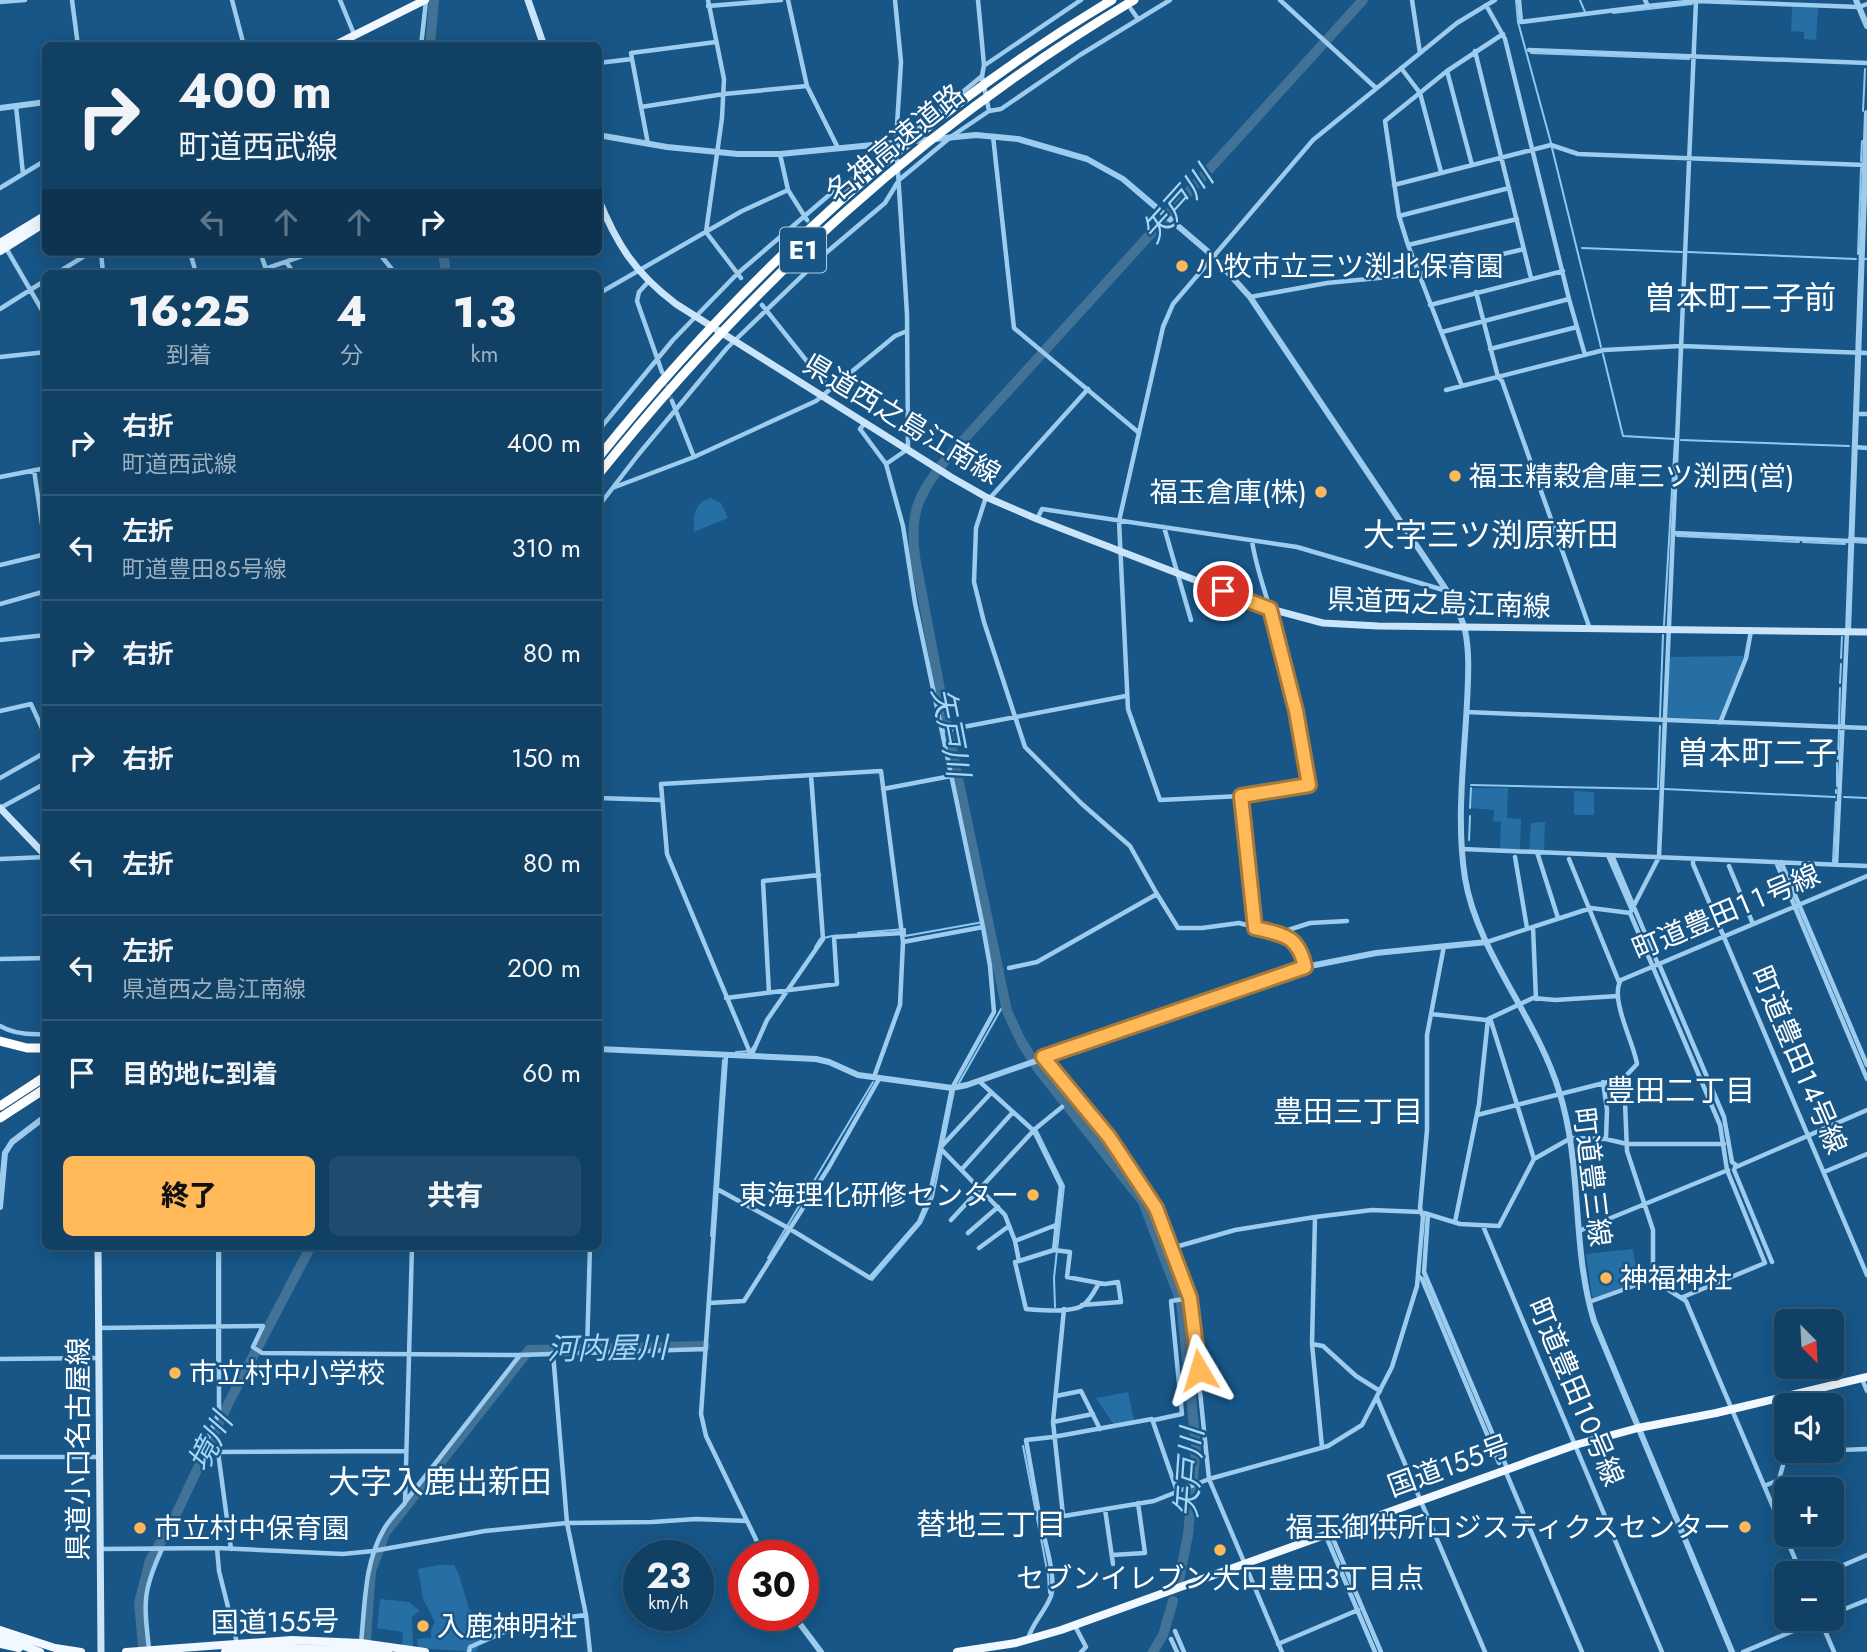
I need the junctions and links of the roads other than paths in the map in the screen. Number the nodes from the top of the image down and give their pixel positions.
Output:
1 (24, 0) edge
2 (72, 0) edge
3 (232, 0) edge
4 (340, 0) edge
5 (426, 0) edge
6 (528, 0) edge
7 (781, 0) edge
8 (788, 0) edge
9 (895, 0) edge
10 (978, 0) edge
11 (1081, 0) edge
12 (1112, 0) edge
13 (1170, 0) edge
14 (1280, 0) edge
15 (1412, 0) edge
16 (1495, 0) edge
17 (1518, 0) edge
18 (1645, 0) edge
19 (1696, 1) edge
20 (1735, 1) edge
21 (0, 2) edge
22 (708, 3) edge
23 (1858, 4) edge
24 (1867, 4) edge
25 (1133, 5) edge
26 (1486, 5) junction
27 (1648, 6) junction
28 (1865, 16) edge
29 (1138, 19) junction
30 (1867, 26) edge
31 (1503, 34) junction
32 (355, 35) junction
33 (716, 41) junction
34 (77, 42) edge
35 (243, 42) edge
36 (341, 42) edge
37 (421, 42) edge
38 (543, 42) edge
39 (1530, 50) dead end
40 (1475, 51) junction
41 (1420, 53) junction
42 (1693, 56) junction
43 (632, 59) junction
44 (602, 63) edge
45 (1867, 63) edge
46 (984, 65) junction
47 (1401, 68) junction
48 (1447, 71) junction
49 (985, 79) junction
50 (807, 86) junction
51 (1376, 88) junction
52 (1420, 93) junction
53 (724, 94) junction
54 (42, 103) edge
55 (16, 106) junction
56 (641, 107) junction
57 (0, 108) edge
58 (989, 111) junction
59 (1867, 114) edge
60 (993, 135) junction
61 (602, 136) edge
62 (951, 136) junction
63 (896, 141) junction
64 (648, 144) junction
65 (838, 148) junction
66 (1533, 150) junction
67 (717, 153) junction
68 (780, 154) junction
69 (1502, 158) junction
70 (1689, 158) junction
71 (42, 162) edge
72 (1472, 165) junction
73 (1866, 165) edge
74 (1441, 172) junction
75 (23, 174) junction
76 (899, 180) junction
77 (1394, 185) junction
78 (0, 188) edge
79 (1509, 188) junction
80 (788, 190) junction
81 (602, 207) edge
82 (1399, 216) junction
83 (42, 218) edge
84 (805, 218) junction
85 (1517, 219) junction
86 (42, 224) edge
87 (706, 232) junction
88 (2, 244) edge
89 (1408, 245) junction
90 (1524, 248) junction
91 (85, 256) edge
92 (262, 256) edge
93 (303, 256) edge
94 (380, 256) edge
95 (1213, 256) junction
96 (286, 262) junction
97 (266, 268) junction
98 (62, 270) edge
99 (261, 270) edge
100 (292, 270) edge
101 (392, 270) edge
102 (638, 270) junction
103 (1563, 271) junction
104 (1419, 274) junction
105 (739, 276) junction
106 (1531, 278) junction
107 (42, 282) edge
108 (648, 282) junction
109 (30, 289) junction
110 (602, 292) edge
111 (1476, 292) junction
112 (1863, 294) edge
113 (1250, 297) junction
114 (1569, 299) junction
115 (762, 305) dead end
116 (1430, 305) junction
117 (0, 309) edge
118 (42, 310) edge
119 (767, 310) junction
120 (696, 316) junction
121 (1483, 321) junction
122 (1577, 327) junction
123 (908, 331) junction
124 (1442, 332) junction
125 (735, 341) junction
126 (1681, 346) junction
127 (1490, 349) junction
128 (1857, 352) junction
129 (42, 353) edge
130 (1867, 353) edge
131 (1585, 355) junction
132 (0, 358) edge
133 (657, 358) junction
134 (662, 372) tunnel mouth
135 (1498, 377) junction
136 (1462, 386) junction
137 (829, 389) junction
138 (1088, 389) junction
139 (1446, 390) dead end
140 (822, 395) junction
141 (672, 401) tunnel mouth
142 (676, 410) junction
143 (1855, 414) junction
144 (1867, 414) edge
145 (865, 423) junction
146 (602, 424) edge
147 (1138, 432) junction
148 (1853, 447) junction
149 (1867, 447) edge
150 (908, 449) junction
151 (602, 453) edge
152 (694, 457) junction
153 (886, 464) junction
154 (42, 469) edge
155 (34, 470) junction
156 (602, 470) edge
157 (0, 477) edge
158 (615, 487) junction
159 (988, 498) junction
160 (602, 500) edge
161 (1037, 519) junction
162 (1118, 521) junction
163 (42, 525) edge
164 (1164, 527) junction
165 (1673, 533) junction
166 (1850, 540) junction
167 (1867, 540) edge
168 (1252, 541) junction
169 (1119, 551) junction
170 (42, 553) edge
171 (0, 565) edge
172 (1176, 572) junction
173 (1447, 591) junction
174 (42, 592) edge
175 (0, 604) edge
176 (1270, 609) junction
177 (1191, 620) dead end
178 (1464, 626) junction
179 (1590, 629) junction
180 (1668, 629) junction
181 (1751, 631) junction
182 (1847, 632) junction
183 (1867, 632) edge
184 (42, 635) edge
185 (0, 640) edge
186 (1126, 696) junction
187 (0, 711) edge
188 (1466, 712) junction
189 (1014, 717) junction
190 (1664, 721) junction
191 (1720, 723) junction
192 (1842, 727) junction
193 (42, 728) edge
194 (1867, 728) edge
195 (943, 731) junction
196 (42, 754) edge
197 (811, 775) junction
198 (951, 776) junction
199 (0, 778) edge
200 (42, 785) edge
201 (883, 789) junction
202 (1241, 796) junction
203 (602, 798) edge
204 (661, 800) junction
205 (0, 808) edge
206 (1462, 849) junction
207 (42, 853) edge
208 (1537, 853) junction
209 (1611, 856) junction
210 (42, 857) edge
211 (1514, 857) dead end
212 (1659, 858) junction
213 (0, 859) edge
214 (1569, 859) dead end
215 (1693, 860) junction
216 (1779, 863) junction
217 (1836, 865) junction
218 (1729, 866) dead end
219 (1867, 868) edge
220 (819, 874) junction
221 (1867, 876) edge
222 (1157, 894) junction
223 (1796, 905) junction
224 (1588, 909) junction
225 (1632, 910) junction
226 (1558, 918) junction
227 (1347, 921) dead end
228 (1753, 924) junction
229 (983, 927) junction
230 (1530, 927) junction
231 (1255, 928) junction
232 (903, 933) junction
233 (1284, 935) junction
234 (1724, 936) junction
235 (903, 942) junction
236 (1487, 942) junction
237 (1445, 946) junction
238 (42, 958) edge
239 (0, 959) edge
240 (1657, 965) junction
241 (1305, 967) junction
242 (1009, 968) dead end
243 (1619, 982) junction
244 (789, 990) junction
245 (769, 993) junction
246 (1618, 996) junction
247 (726, 998) junction
248 (1536, 999) junction
249 (1520, 1004) junction
250 (1431, 1014) junction
251 (1489, 1019) junction
252 (0, 1026) edge
253 (42, 1034) edge
254 (0, 1041) edge
255 (42, 1048) edge
256 (602, 1049) edge
257 (726, 1056) junction
258 (751, 1056) junction
259 (1040, 1058) junction
260 (1867, 1065) edge
261 (877, 1078) junction
262 (1624, 1078) junction
263 (42, 1079) edge
264 (1867, 1079) edge
265 (979, 1080) junction
266 (1603, 1082) junction
267 (953, 1088) junction
268 (42, 1091) edge
269 (991, 1093) junction
270 (1561, 1095) junction
271 (0, 1106) edge
272 (1516, 1106) junction
273 (1062, 1107) dead end
274 (1867, 1110) edge
275 (1013, 1112) junction
276 (1477, 1115) junction
277 (42, 1119) edge
278 (0, 1120) edge
279 (1034, 1130) junction
280 (1808, 1135) junction
281 (1571, 1138) junction
282 (1606, 1139) junction
283 (1626, 1144) junction
284 (1724, 1144) junction
285 (940, 1147) junction
286 (1867, 1154) edge
287 (1534, 1159) junction
288 (1735, 1167) junction
289 (962, 1169) junction
290 (1727, 1170) junction
291 (1824, 1172) junction
292 (717, 1189) junction
293 (982, 1189) junction
294 (1644, 1206) junction
295 (0, 1207) edge
296 (998, 1207) junction
297 (1422, 1212) junction
298 (1428, 1214) junction
299 (1315, 1217) junction
300 (951, 1220) dead end
301 (1455, 1222) junction
302 (1057, 1225) junction
303 (1009, 1226) junction
304 (1483, 1226) junction
305 (790, 1228) junction
306 (1579, 1231) junction
307 (968, 1233) dead end
308 (1015, 1241) junction
309 (979, 1248) dead end
310 (1172, 1248) junction
311 (99, 1250) edge
312 (219, 1250) edge
313 (412, 1250) edge
314 (590, 1250) edge
315 (1054, 1251) junction
316 (1019, 1261) junction
317 (1772, 1262) dead end
318 (1867, 1275) edge
319 (1418, 1276) junction
320 (1653, 1279) junction
321 (1100, 1283) junction
322 (1683, 1297) junction
323 (1190, 1298) junction
324 (1588, 1302) junction
325 (709, 1303) junction
326 (1084, 1306) junction
327 (1064, 1311) junction
328 (99, 1328) junction
329 (218, 1328) junction
330 (1312, 1343) junction
331 (706, 1349) junction
332 (587, 1351) junction
333 (553, 1353) junction
334 (410, 1354) junction
335 (520, 1355) junction
336 (99, 1358) junction
337 (0, 1359) edge
338 (1865, 1376) edge
339 (1380, 1391) junction
340 (1867, 1391) edge
341 (1798, 1393) edge
342 (1056, 1396) junction
343 (1377, 1397) junction
344 (1774, 1398) edge
345 (1731, 1407) junction
346 (1093, 1414) junction
347 (1154, 1420) junction
348 (1053, 1422) junction
349 (1638, 1428) junction
350 (1100, 1429) junction
351 (1053, 1437) junction
352 (1575, 1445) junction
353 (1322, 1447) junction
354 (1867, 1449) edge
355 (1844, 1450) edge
356 (405, 1451) junction
357 (218, 1452) junction
358 (0, 1457) edge
359 (99, 1457) junction
360 (1784, 1463) edge
361 (1504, 1468) junction
362 (1207, 1480) junction
363 (1764, 1486) junction
364 (1180, 1489) junction
365 (1422, 1500) junction
366 (405, 1503) junction
367 (1138, 1503) junction
368 (1105, 1508) junction
369 (1063, 1515) junction
370 (1040, 1520) junction
371 (747, 1521) junction
372 (567, 1523) junction
373 (1328, 1534) junction
374 (756, 1540) edge
375 (217, 1548) junction
376 (100, 1549) junction
377 (162, 1549) junction
378 (231, 1549) junction
379 (373, 1552) junction
380 (1112, 1555) junction
381 (1867, 1555) edge
382 (1796, 1561) edge
383 (1113, 1563) dead end
384 (1246, 1564) junction
385 (1844, 1565) edge
386 (1867, 1600) edge
387 (1358, 1610) junction
388 (1844, 1610) edge
389 (586, 1615) junction
390 (1075, 1626) junction
391 (0, 1630) edge
392 (805, 1631) edge
393 (1175, 1631) dead end
394 (1793, 1631) edge
395 (1826, 1631) edge
396 (0, 1637) edge
397 (1171, 1639) dead end
398 (1027, 1640) junction
399 (0, 1644) edge
400 (237, 1644) junction
401 (1278, 1644) junction
402 (1004, 1648) edge
403 (361, 1649) edge
404 (387, 1650) edge
405 (149, 1651) edge
406 (40, 1652) edge
407 (81, 1652) edge
408 (101, 1652) edge
409 (126, 1652) edge
410 (225, 1652) edge
411 (425, 1652) edge
412 (469, 1652) edge
413 (590, 1652) edge
414 (821, 1652) edge
415 (957, 1652) edge
416 (1081, 1652) edge
417 (1177, 1652) edge
418 (1184, 1652) edge
419 (1282, 1652) edge
420 (1376, 1652) edge
421 (1381, 1652) edge
422 (1485, 1652) edge
423 (1582, 1652) edge
424 (1662, 1652) edge
425 (1732, 1652) edge
426 (1743, 1652) edge
427 (1834, 1652) edge

1 - 21 street
2 - 34 street
3 - 35 street
4 - 32 street
5 - 32 highway
5 - 37 street
6 - 38 main road
7 - 22 street
8 - 50 street
9 - 63 street
10 - 46 street
11 - 46 street
12 - 49 highway, 名神高速道路 / E1
13 - 29 street
14 - 51 street
15 - 41 street
16 - 26 street
17 - 27 street
18 - 27 street
19 - 20 street
19 - 27 street
19 - 42 street
20 - 23 street
22 - 33 street
23 - 24 street
23 - 28 street
25 - 29 street
25 - 156 highway, 名神高速道路 / E1
26 - 31 street
26 - 41 street
28 - 30 street
29 - 58 street
31 - 40 street
31 - 66 street
32 - 36 highway
33 - 43 street
33 - 53 street
39 - 42 street
40 - 48 street
40 - 69 street
41 - 47 street
42 - 45 street
42 - 70 street
43 - 44 street
43 - 56 street
46 - 49 street
47 - 51 street
47 - 52 street
48 - 52 street
48 - 72 street
49 - 58 street
49 - 63 street
49 - 151 highway, 名神高速道路 / E1
50 - 53 street
50 - 65 street
51 - 95 street
52 - 74 street
52 - 77 street
53 - 56 street
53 - 67 street
54 - 55 street
55 - 57 street
55 - 75 street
56 - 64 street
58 - 62 street
59 - 73 street
60 - 62 street, 町道豊三線
60 - 95 street, 町道豊三線
60 - 138 street
61 - 64 street, 町道豊三線
62 - 63 street, 町道豊三線
62 - 76 street
63 - 65 street, 町道豊三線
63 - 76 street
63 - 84 street
64 - 67 street, 町道豊三線
65 - 68 street, 町道豊三線
66 - 69 street
66 - 70 street
66 - 103 street
67 - 68 street, 町道豊三線
67 - 87 street
68 - 80 street
69 - 72 street
69 - 79 street
70 - 73 street
70 - 126 street
71 - 75 street
72 - 74 street
73 - 112 street
74 - 77 street
75 - 78 street
76 - 119 street
76 - 123 street
77 - 82 street
79 - 82 street
79 - 85 street
80 - 84 street
80 - 87 street
81 - 102 main road, 県道西之島江南線
82 - 89 street
83 - 88 highway
84 - 105 street
85 - 89 street
85 - 90 street
86 - 88 highway
87 - 102 street
87 - 105 street
88 - 109 street
89 - 104 street
90 - 104 street
90 - 106 street
91 - 98 street
92 - 97 street
93 - 96 street
94 - 101 street
95 - 113 street, 町道豊三線
95 - 147 street
96 - 97 street
96 - 100 street
97 - 99 street
102 - 108 main road, 県道西之島江南線
102 - 110 street
103 - 106 street
103 - 114 street
104 - 113 street
104 - 116 street
105 - 120 street
106 - 111 street
107 - 109 street
108 - 120 main road, 県道西之島江南線
108 - 133 street
109 - 117 street
109 - 118 street
111 - 116 street
111 - 121 street
112 - 128 street
113 - 173 street, 町道豊三線
114 - 121 street
114 - 122 street
115 - 119 street
116 - 124 street
119 - 125 street
119 - 137 street
120 - 125 main road, 県道西之島江南線
120 - 133 street
121 - 124 street
121 - 127 street
122 - 127 street
122 - 131 street
123 - 137 street
123 - 150 street
124 - 136 street
125 - 140 main road, 県道西之島江南線
125 - 142 street
126 - 128 street
126 - 131 street
126 - 165 street
127 - 135 street
128 - 130 street
128 - 143 street
129 - 132 street
131 - 135 street
133 - 134 street
133 - 146 street
135 - 136 street
135 - 179 street
136 - 139 street
137 - 140 street
138 - 147 street
138 - 159 street
140 - 145 main road, 県道西之島江南線
140 - 152 street
141 - 142 street
142 - 152 street
142 - 158 street
143 - 144 street
143 - 148 street
145 - 150 main road, 県道西之島江南線
145 - 153 street
147 - 162 street
148 - 149 street
148 - 166 street
150 - 153 street
150 - 159 main road, 県道西之島江南線
152 - 158 street
153 - 195 street
154 - 155 street
155 - 157 street
155 - 163 street
158 - 160 street
159 - 161 main road, 県道西之島江南線
159 - 189 street
161 - 162 street
161 - 169 main road, 県道西之島江南線
162 - 164 street
162 - 169 street
164 - 168 street
164 - 172 street
165 - 166 street
165 - 180 street
166 - 167 street
166 - 182 street
168 - 173 street
168 - 176 street
169 - 172 main road, 県道西之島江南線
169 - 186 street
170 - 171 street
172 - 176 main road, 県道西之島江南線
172 - 177 street
173 - 178 street, 町道豊三線
174 - 175 street
176 - 178 main road, 県道西之島江南線
176 - 202 street
178 - 179 main road, 県道西之島江南線
178 - 188 street, 町道豊三線
179 - 180 main road, 県道西之島江南線
180 - 181 main road, 県道西之島江南線
180 - 190 street
181 - 182 main road, 県道西之島江南線
181 - 191 street
182 - 183 main road, 県道西之島江南線
182 - 192 street
184 - 185 street
186 - 189 street
186 - 202 street
187 - 193 street
188 - 190 street
188 - 206 street, 町道豊三線
189 - 195 street
189 - 222 street
190 - 191 street
190 - 212 street
191 - 192 street
192 - 194 street
192 - 217 street
195 - 198 street
196 - 199 street
197 - 201 street
197 - 204 street
197 - 220 street
198 - 201 street
198 - 229 street
200 - 205 street
201 - 232 street
202 - 231 street
203 - 204 street
204 - 247 street
205 - 207 main road
206 - 208 street
206 - 236 street, 町道豊三線
208 - 209 street
208 - 226 street
209 - 212 street
209 - 225 street
210 - 213 street
211 - 230 street
212 - 215 street
212 - 225 street
214 - 224 street
215 - 216 street
215 - 234 street, 町道豊田１４号線
216 - 217 street
216 - 223 street
217 - 219 street
218 - 228 street
220 - 244 street
220 - 245 street
221 - 223 street, 町道豊田１１号線
222 - 231 street
222 - 242 street
223 - 228 street, 町道豊田１１号線
223 - 260 street
223 - 264 street
224 - 225 street
224 - 226 street
224 - 243 street
225 - 240 street
226 - 230 street
227 - 233 street
228 - 234 street, 町道豊田１１号線
229 - 235 street
229 - 267 street
230 - 236 street
230 - 248 street
231 - 233 street
232 - 235 street
232 - 244 street
233 - 241 street
234 - 240 street, 町道豊田１１号線
234 - 280 street, 町道豊田１４号線
235 - 261 street
236 - 237 street
236 - 249 street, 町道豊三線
237 - 241 street
237 - 250 street
238 - 239 street
240 - 243 street, 町道豊田１１号線
240 - 284 street
240 - 288 street
241 - 259 street
243 - 246 street, 町道豊田１１号線
244 - 245 street
244 - 258 street
245 - 247 street
246 - 248 street
246 - 262 street, 町道豊田１１号線
247 - 258 street
248 - 249 street
249 - 251 street
249 - 270 street, 町道豊三線
250 - 251 street
250 - 297 street
251 - 272 street
251 - 276 street
252 - 253 street
254 - 255 highway
256 - 257 street
257 - 258 street
257 - 292 street
258 - 261 street
259 - 265 street
259 - 310 street
261 - 267 street
261 - 305 street
262 - 266 street
262 - 283 street, 町道豊田１１号線
263 - 271 highway
265 - 267 street
265 - 269 street
266 - 270 street
266 - 282 street
267 - 285 street
268 - 278 highway
269 - 275 street
269 - 285 street
270 - 272 street
270 - 281 street, 町道豊三線
272 - 276 street
272 - 287 street
273 - 279 street
274 - 280 street
275 - 279 street
275 - 289 street
276 - 301 street
277 - 295 street
279 - 293 street
279 - 302 street
280 - 288 street
280 - 291 street, 町道豊田１４号線
281 - 282 street
281 - 287 street
281 - 306 street, 町道豊三線
282 - 283 street
283 - 284 street
283 - 294 street, 町道豊田１１号線
284 - 290 street
285 - 289 street
285 - 305 street
286 - 291 street
287 - 304 street
288 - 290 street
288 - 317 street
289 - 293 street
290 - 294 street
290 - 322 street
291 - 318 street, 町道豊田１４号線
292 - 305 street
292 - 325 street
293 - 296 street
293 - 300 street
294 - 306 street
294 - 320 street, 町道豊田１１号線
296 - 303 street
296 - 307 street
297 - 298 street
297 - 299 street
297 - 319 street
298 - 301 street
298 - 361 street
299 - 310 street
299 - 330 street
301 - 304 street
302 - 308 street
302 - 315 street
303 - 308 street
303 - 309 street
304 - 352 street, 町道豊田１０号線
305 - 325 street
306 - 324 street, 町道豊三線
308 - 316 street
310 - 323 street
311 - 328 main road, 県道小口名古屋線
312 - 329 street
313 - 334 street
314 - 332 street
315 - 316 street
315 - 321 street
316 - 327 street
319 - 339 street
319 - 361 street
320 - 322 street
320 - 324 street
321 - 326 street
321 - 326 street
322 - 345 street
323 - 347 street
323 - 362 street
324 - 349 street, 町道豊三線
325 - 331 street
326 - 327 street
327 - 342 street
328 - 329 street
328 - 336 main road, 県道小口名古屋線
329 - 334 street
329 - 357 street
330 - 339 street
330 - 353 street
331 - 332 street
331 - 371 street
332 - 333 street
333 - 335 street
333 - 372 street
334 - 335 street
334 - 356 street
335 - 366 street
336 - 337 street
336 - 359 main road, 県道小口名古屋線
338 - 340 street
338 - 341 highway, 国道155号
338 - 345 highway, 国道155号
339 - 343 street
342 - 346 street
342 - 348 street
343 - 353 street
343 - 365 street
344 - 345 highway, 国道155号
345 - 349 highway, 国道155号
345 - 363 street
346 - 348 street
346 - 350 street
347 - 350 street
347 - 364 street
348 - 351 street
349 - 352 highway, 国道155号
349 - 425 street, 町道豊三線
350 - 351 street
351 - 369 street
351 - 370 street
352 - 361 highway, 国道155号
352 - 424 street, 町道豊田１０号線
353 - 362 street
354 - 355 street
356 - 357 street
356 - 366 street
357 - 378 street
358 - 359 street
359 - 376 main road, 県道小口名古屋線
360 - 363 street
361 - 365 highway, 国道155号
361 - 423 street
362 - 364 street
362 - 384 street
363 - 382 street
364 - 367 street
365 - 373 highway, 国道155号
365 - 422 street
366 - 379 street
367 - 368 street
367 - 380 street
368 - 369 street
368 - 380 street
369 - 370 street
370 - 398 street
371 - 372 street
371 - 374 street
372 - 379 street
372 - 389 street
373 - 384 highway, 国道155号
373 - 387 street
373 - 421 street
375 - 377 street
375 - 378 street
375 - 400 street
376 - 377 street
376 - 408 main road, 県道小口名古屋線
377 - 405 street
378 - 379 street
379 - 403 street
380 - 383 street
381 - 385 street
384 - 390 highway, 国道155号
384 - 401 street
386 - 388 street
387 - 401 street
387 - 420 street
389 - 412 street
389 - 413 street
390 - 398 highway, 国道155号
390 - 416 street
391 - 407 highway
392 - 414 street
393 - 418 street
394 - 426 street
395 - 427 street
396 - 406 highway
397 - 417 street
398 - 402 highway, 国道155号
399 - 406 highway
400 - 403 highway, 国道155号
400 - 405 highway, 国道155号
401 - 419 street
402 - 415 highway, 国道155号
403 - 404 highway, 国道155号
403 - 410 highway, 国道155号
404 - 411 highway, 国道155号
405 - 409 highway, 国道155号

